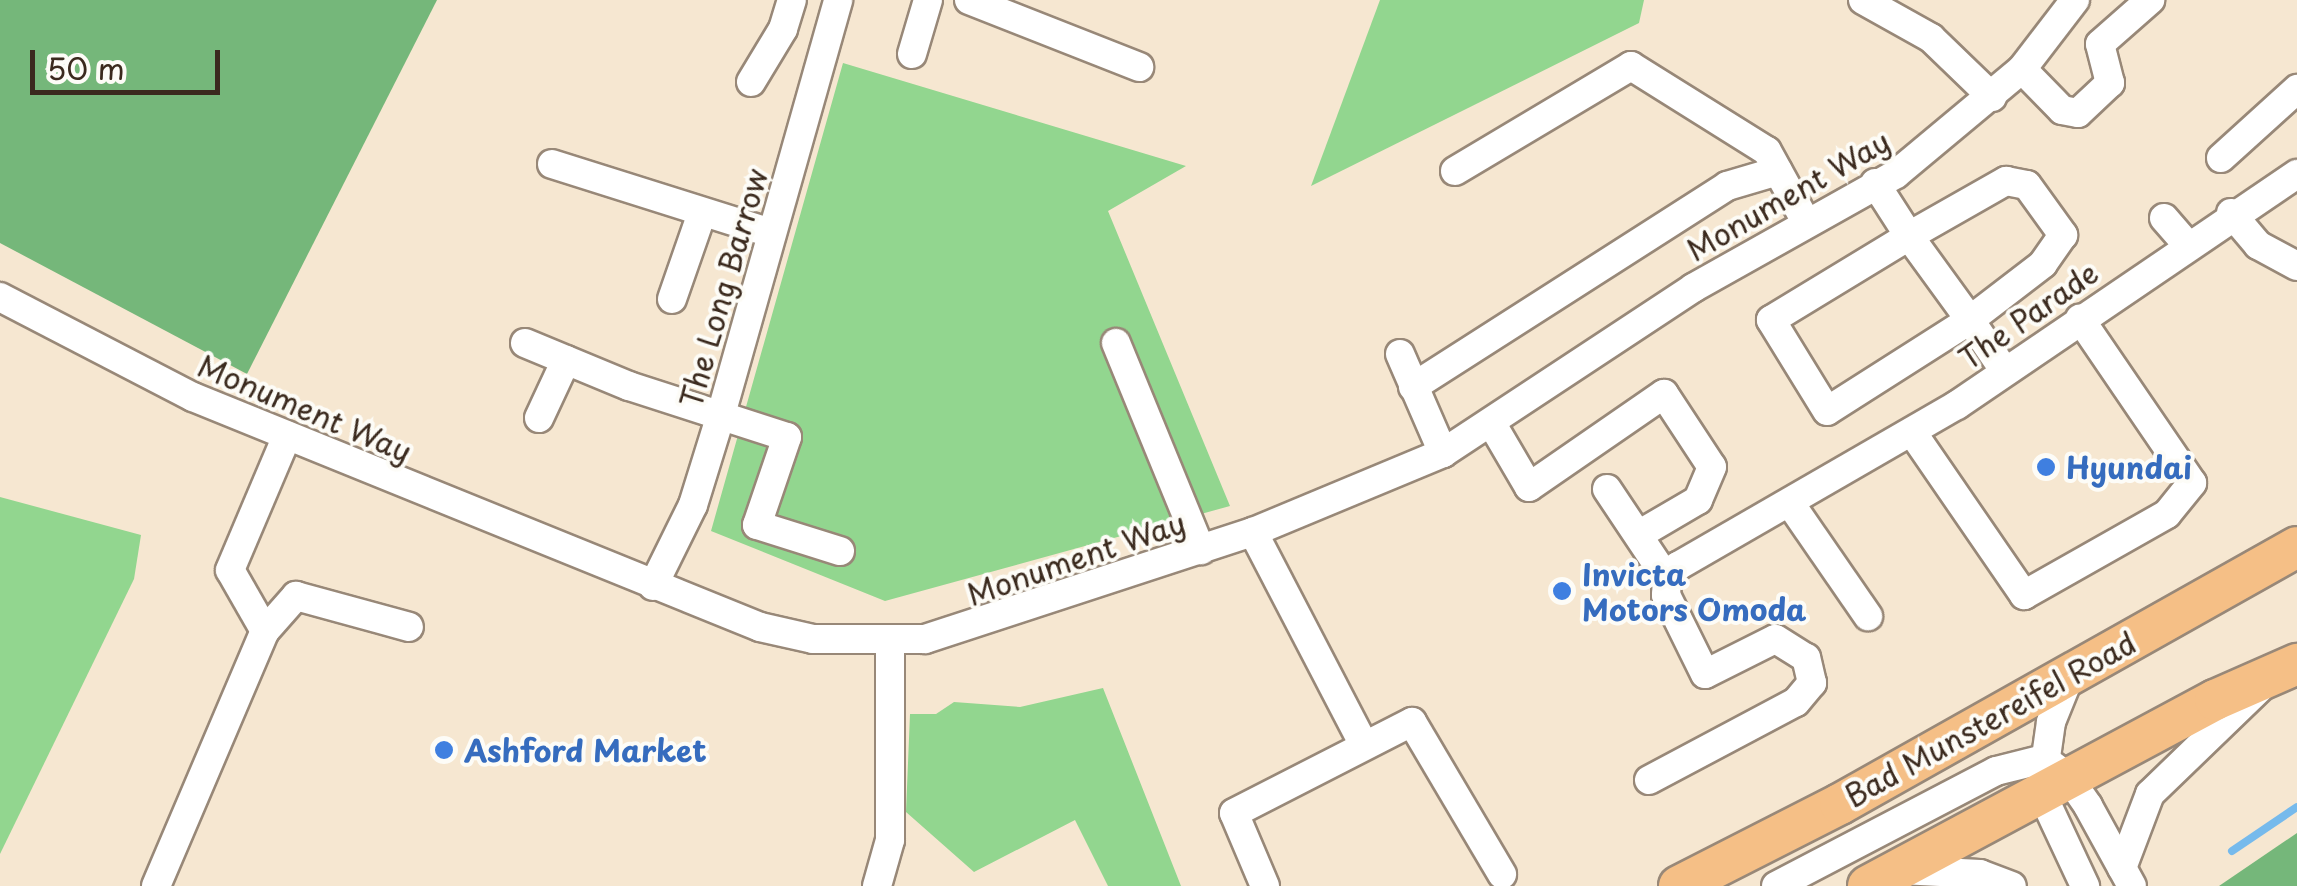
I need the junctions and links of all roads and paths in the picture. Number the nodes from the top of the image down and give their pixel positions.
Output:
1 (792, 0) edge
2 (838, 0) edge
3 (928, 0) edge
4 (969, 0) edge
5 (1862, 0) edge
6 (2074, 0) edge
7 (2150, 0) edge
8 (912, 54) dead end
9 (1139, 67) dead end
10 (2022, 69) junction
11 (750, 82) dead end
12 (2297, 90) edge
13 (1992, 97) junction
14 (2221, 158) dead end
15 (552, 164) dead end
16 (1778, 171) junction
17 (1455, 172) dead end
18 (2297, 174) edge
19 (1875, 183) junction
20 (702, 213) junction
21 (2231, 213) junction
22 (2164, 218) dead end
23 (1804, 220) junction
24 (771, 233) junction
25 (1909, 236) junction
26 (2187, 244) junction
27 (2297, 266) edge
28 (0, 297) edge
29 (672, 300) dead end
30 (2080, 319) junction
31 (1970, 320) junction
32 (525, 343) dead end
33 (1116, 343) dead end
34 (1400, 354) dead end
35 (566, 360) junction
36 (2004, 370) junction
37 (1414, 387) junction
38 (539, 418) dead end
39 (720, 418) junction
40 (1492, 424) junction
41 (1912, 432) junction
42 (287, 436) junction
43 (1443, 453) junction
44 (1608, 489) dead end
45 (1792, 506) junction
46 (1253, 532) junction
47 (1638, 535) junction
48 (2297, 547) edge
49 (1201, 550) junction
50 (840, 552) dead end
51 (1672, 573) junction
52 (653, 586) junction
53 (1868, 616) dead end
54 (409, 628) dead end
55 (265, 632) junction
56 (890, 642) junction
57 (2282, 673) edge
58 (2070, 674) junction
59 (1364, 745) junction
60 (2051, 776) junction
61 (1650, 780) dead end
62 (1502, 874) dead end
63 (2127, 877) edge
64 (1884, 878) edge
65 (156, 886) edge
66 (877, 886) edge
67 (1266, 886) edge
68 (1679, 886) edge
69 (1776, 886) edge
70 (2012, 886) edge
71 (2086, 886) edge

1 - 11 street
2 - 24 street, The Long Barrow
3 - 8 street
4 - 9 street
5 - 13 street
6 - 10 street, Monument Way
7 - 10 street
10 - 13 street, Monument Way
12 - 14 street
13 - 19 street, Monument Way
15 - 20 street
16 - 17 street
16 - 23 street
16 - 37 street
18 - 21 street, The Parade
19 - 23 street, Monument Way
19 - 25 street
20 - 24 street
20 - 29 street
21 - 26 street, The Parade
21 - 27 street
22 - 26 street
23 - 40 street, Monument Way
24 - 39 street, The Long Barrow
25 - 31 street
25 - 31 street
25 - 31 street
26 - 30 street, The Parade
28 - 42 street, Monument Way
30 - 36 street, The Parade
30 - 41 street
31 - 36 street
32 - 35 street
33 - 49 street
34 - 37 street
35 - 38 street
35 - 39 street
36 - 41 street, The Parade
37 - 43 street
39 - 50 street
39 - 52 street, The Long Barrow
40 - 43 street, Monument Way
40 - 47 street
41 - 45 street, The Parade
42 - 52 street, Monument Way
42 - 55 street
43 - 46 street, Monument Way
44 - 47 street
45 - 51 street, The Parade
45 - 53 street
46 - 49 street, Monument Way
46 - 59 street
47 - 51 street
48 - 58 highway, Bad Munstereifel Road
49 - 56 street, Monument Way
51 - 61 street
52 - 56 street, Monument Way
54 - 55 street
55 - 65 street
56 - 66 street
57 - 60 highway
57 - 63 street
58 - 60 street
58 - 68 highway, Bad Munstereifel Road
59 - 62 street
59 - 67 street
60 - 63 street
60 - 64 highway
60 - 69 street
60 - 71 street
64 - 70 street

